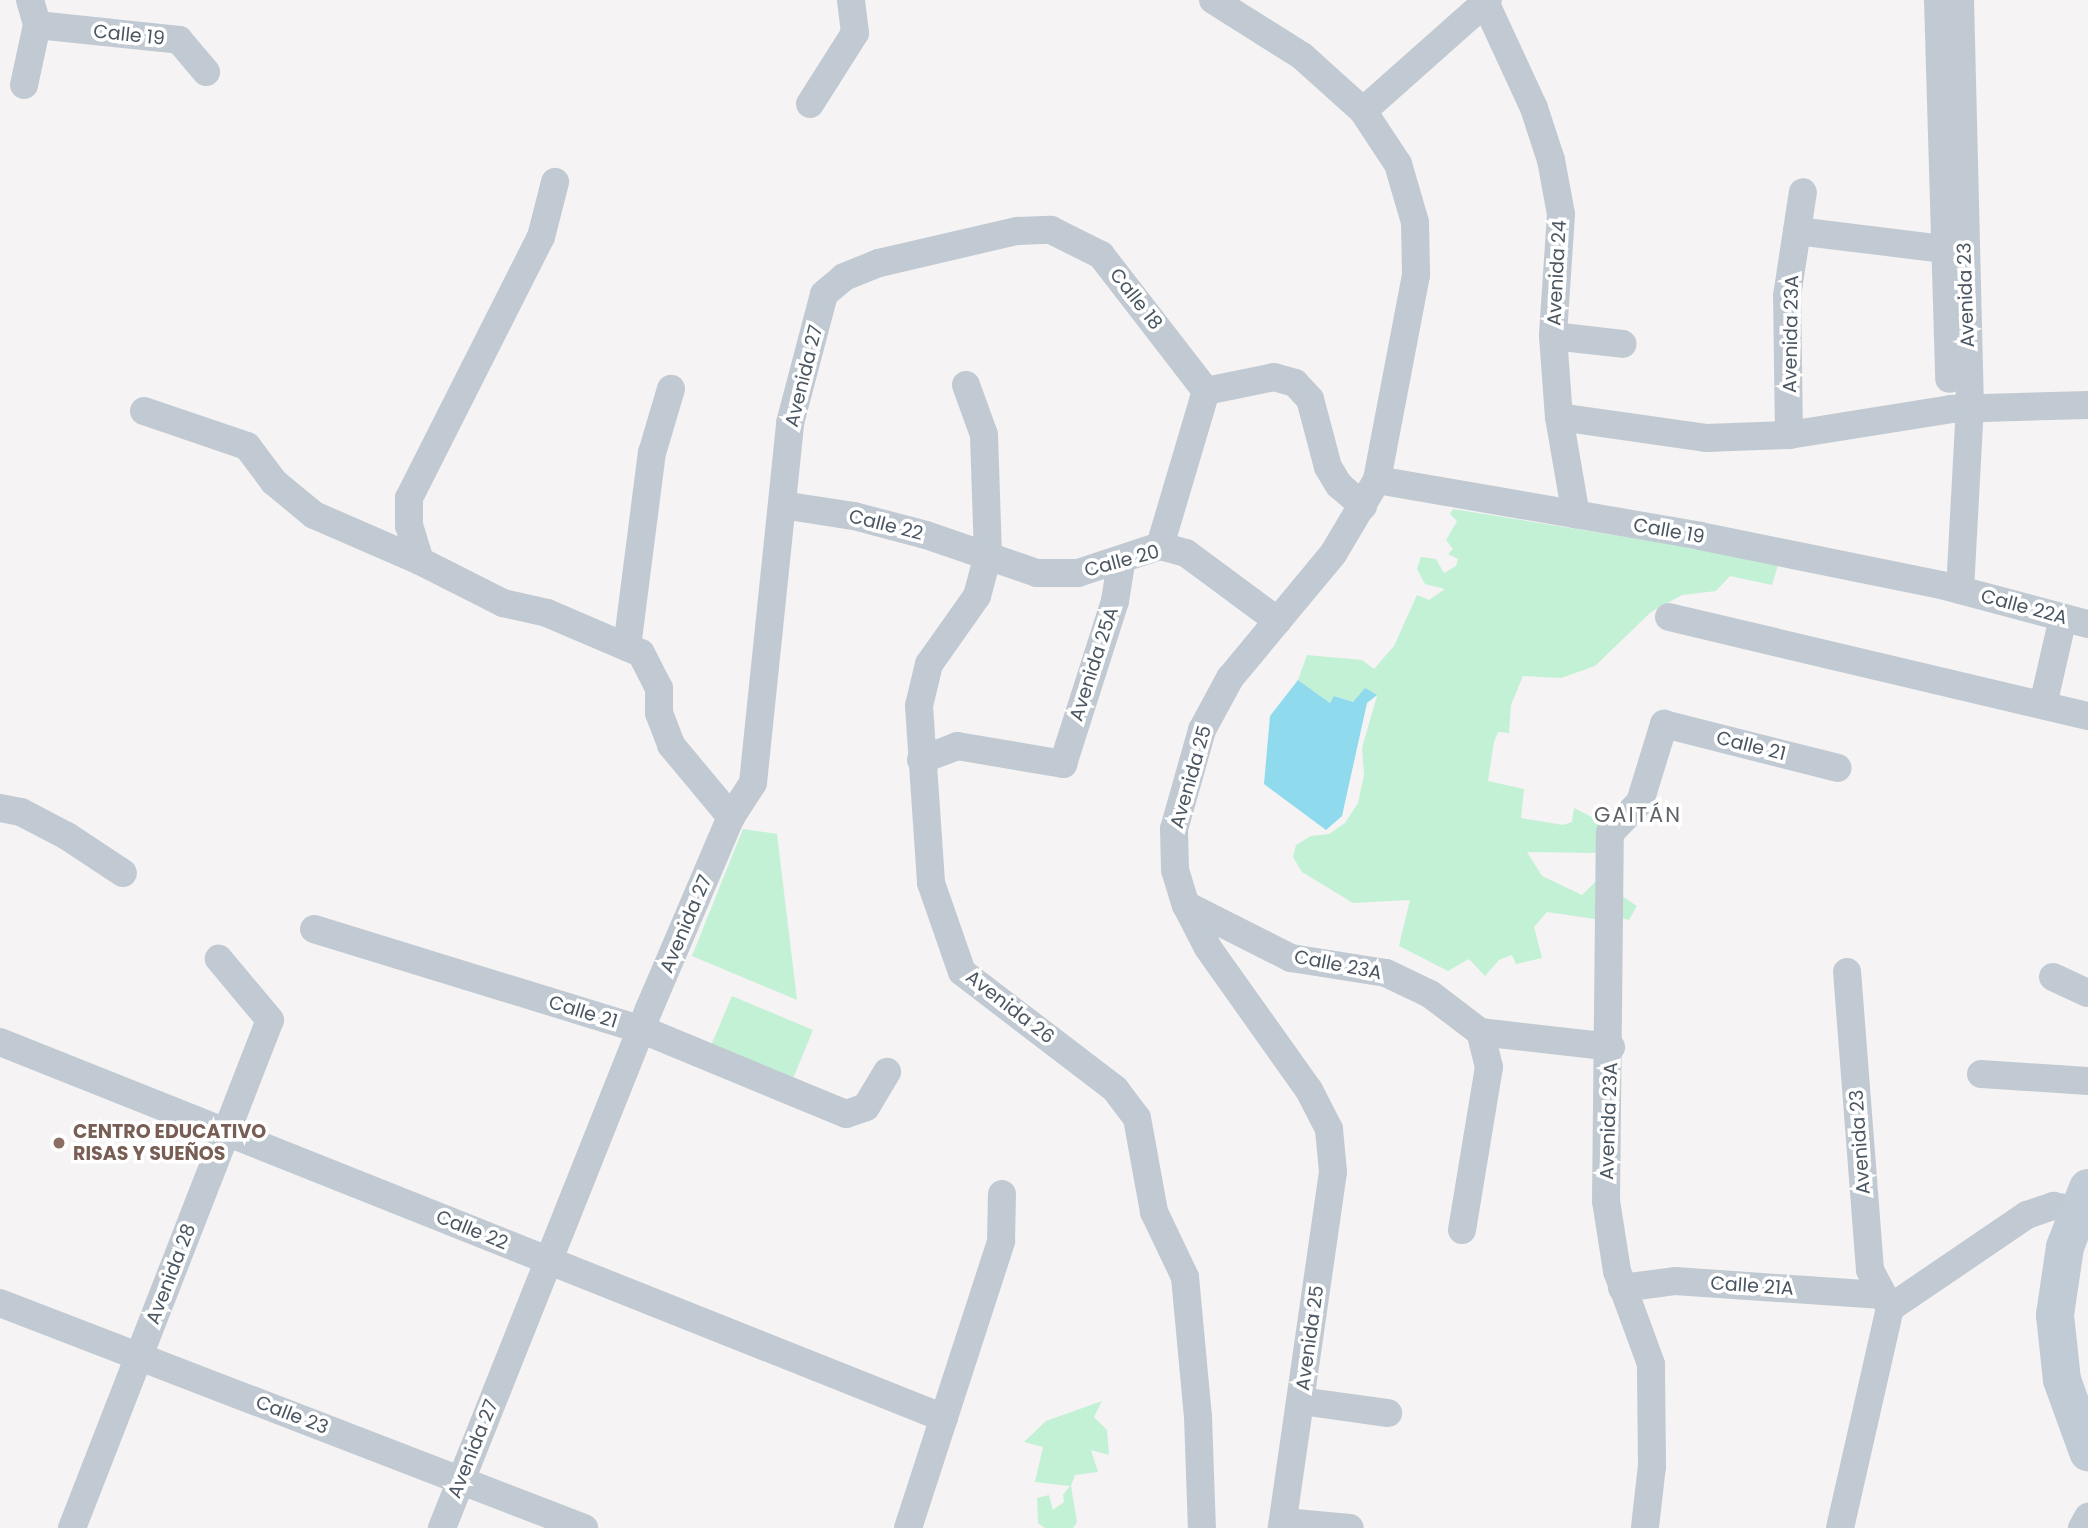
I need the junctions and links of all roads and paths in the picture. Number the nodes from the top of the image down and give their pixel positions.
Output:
1 (851, 0) edge
2 (1213, 0) edge
3 (1938, 0) edge
4 (1961, 0) edge
5 (1486, 1) edge
6 (34, 12) edge
7 (206, 72) dead end
8 (24, 86) dead end
9 (810, 104) dead end
10 (1951, 108) junction
11 (1363, 111) junction
12 (555, 182) dead end
13 (1803, 192) dead end
14 (1797, 231) junction
15 (1954, 250) junction
16 (824, 294) joint
17 (1553, 336) junction
18 (1623, 344) dead end
19 (966, 385) dead end
20 (671, 390) dead end
21 (1206, 391) junction
22 (2088, 405) edge
23 (1960, 409) junction
24 (144, 411) dead end
25 (1559, 417) junction
26 (1789, 435) junction
27 (1377, 480) junction
28 (782, 505) junction
29 (1363, 506) junction
30 (1577, 515) junction
31 (1160, 546) junction
32 (988, 555) junction
33 (420, 561) junction
34 (1121, 562) junction
35 (1951, 587) junction
36 (1669, 617) dead end
37 (1278, 621) junction
38 (2076, 621) edge
39 (627, 648) junction
40 (2043, 705) junction
41 (2088, 716) edge
42 (1664, 724) joint
43 (921, 760) junction
44 (1838, 768) dead end
45 (0, 808) edge
46 (731, 817) junction
47 (123, 873) dead end
48 (1186, 905) junction
49 (314, 929) dead end
50 (219, 960) dead end
51 (1847, 972) dead end
52 (2053, 977) dead end
53 (2088, 993) edge
54 (643, 1030) junction
55 (1479, 1032) junction
56 (0, 1042) edge
57 (1611, 1046) junction
58 (887, 1072) dead end
59 (1981, 1074) dead end
60 (2088, 1081) edge
61 (226, 1132) junction
62 (1002, 1194) dead end
63 (2082, 1199) edge
64 (1462, 1230) dead end
65 (548, 1260) junction
66 (1622, 1288) junction
67 (1886, 1301) junction
68 (0, 1303) edge
69 (139, 1356) junction
70 (1301, 1401) junction
71 (1388, 1413) dead end
72 (944, 1418) junction
73 (2088, 1451) edge
74 (461, 1481) junction
75 (2088, 1517) edge
76 (1283, 1525) edge
77 (1644, 1527) edge
78 (72, 1528) edge
79 (442, 1528) edge
80 (584, 1528) edge
81 (908, 1528) edge
82 (1202, 1528) edge
83 (1349, 1528) edge
84 (1840, 1528) edge
85 (2082, 1528) edge

1 - 9 street
2 - 11 street, Avenida 25
3 - 10 street, Avenida 23
4 - 10 street, Avenida 23
5 - 11 street
5 - 17 street, Avenida 24
6 - 7 street, Calle 19
6 - 8 street
10 - 15 street, Avenida 23
11 - 27 street, Avenida 25
12 - 33 street
13 - 14 street, Avenida 23A
14 - 15 street
14 - 26 street, Avenida 23A
15 - 23 street, Avenida 23
16 - 21 street, Calle 18
16 - 28 street, Avenida 27
17 - 18 street
17 - 25 street, Avenida 24
19 - 32 street, Avenida 26
20 - 39 street
21 - 29 street
21 - 31 street
22 - 23 street
23 - 26 street
23 - 35 street, Avenida 23
24 - 33 street
25 - 26 street
25 - 30 street, Avenida 24
27 - 29 street, Avenida 25
27 - 30 street, Calle 19
28 - 32 street, Calle 22
28 - 46 street, Avenida 27
29 - 37 street, Avenida 25
30 - 35 street, Calle 19
31 - 34 street, Calle 20
31 - 37 street, Calle 20
32 - 34 street, Calle 20
32 - 43 street, Avenida 26
33 - 39 street
34 - 43 street, Avenida 25A
35 - 38 street, Calle 22A
36 - 40 street
37 - 48 street, Avenida 25
38 - 40 street
39 - 46 street
40 - 41 street
42 - 44 street, Calle 21
42 - 57 street, Avenida 23A
43 - 82 street, Avenida 26
45 - 47 street
46 - 54 street, Avenida 27
48 - 55 street, Calle 23A
48 - 70 street, Avenida 25
49 - 54 street, Calle 21
50 - 61 street, Avenida 28
51 - 67 street, Avenida 23
52 - 53 street
54 - 58 street, Calle 21
54 - 65 street, Avenida 27
55 - 57 street
55 - 64 street
56 - 61 street, Calle 22
57 - 66 street, Avenida 23A
59 - 60 street
61 - 65 street, Calle 22
61 - 69 street, Avenida 28
62 - 72 street
63 - 67 street
63 - 73 main road
65 - 72 street, Calle 22
65 - 74 street, Avenida 27
66 - 67 street, Calle 21A
66 - 77 street, Avenida 23A
67 - 84 street
68 - 69 street, Calle 23
69 - 74 street, Calle 23
69 - 78 street, Avenida 28
70 - 71 street
70 - 76 street, Avenida 25
72 - 81 street
74 - 79 street, Avenida 27
74 - 80 street, Calle 23
75 - 85 street
76 - 83 street

